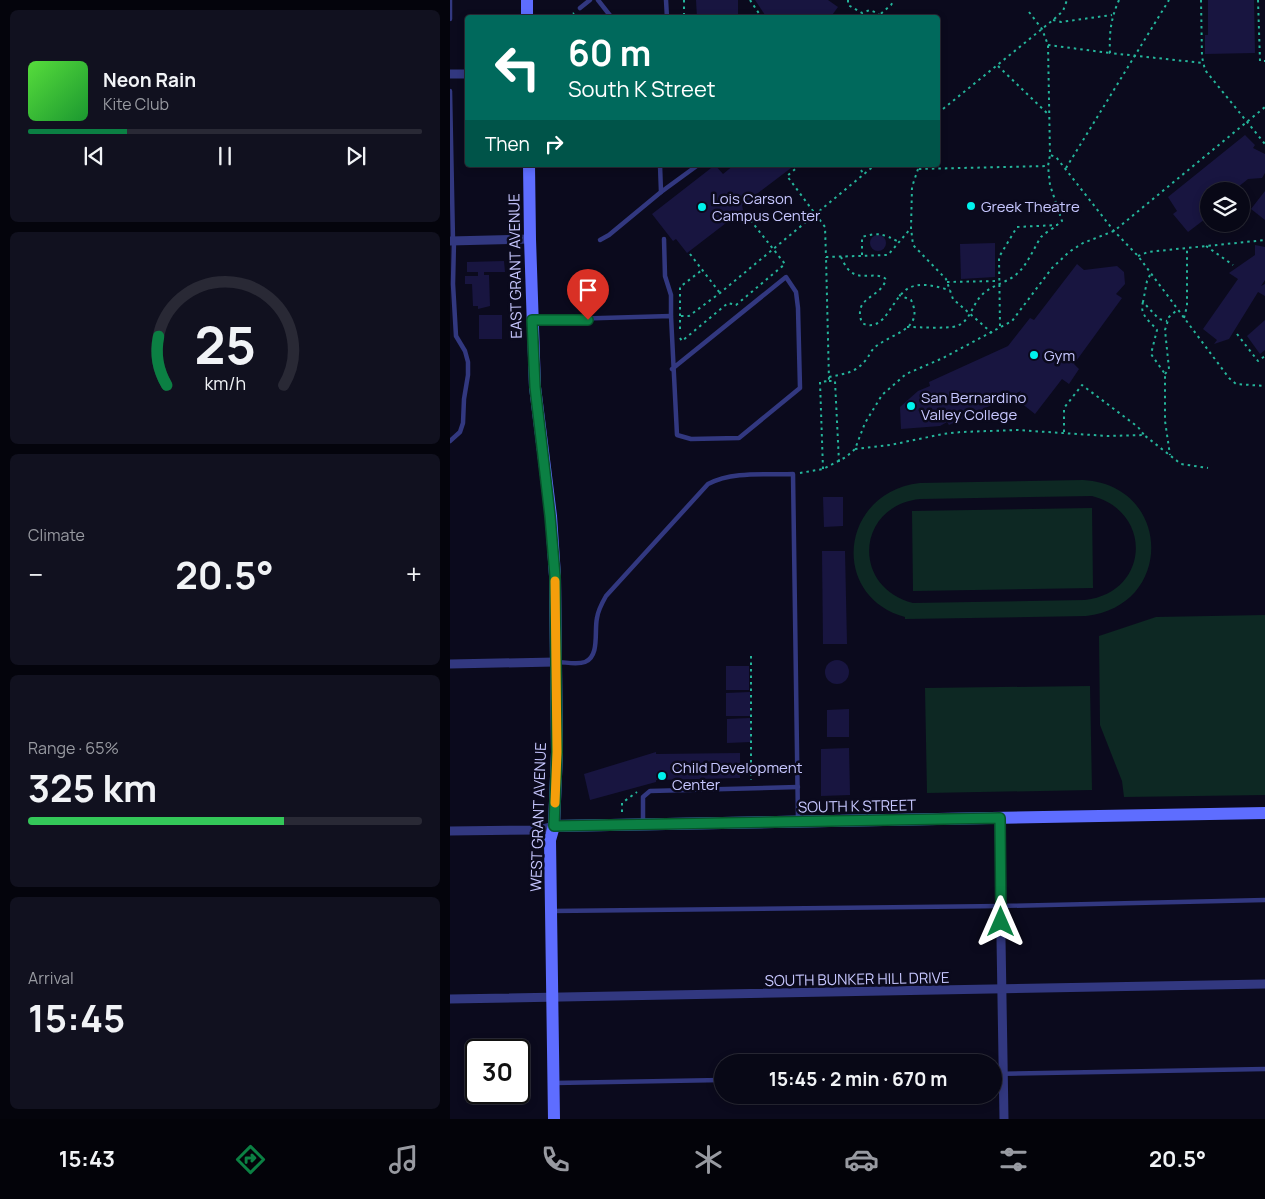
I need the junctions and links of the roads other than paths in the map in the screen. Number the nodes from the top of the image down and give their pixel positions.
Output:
1 (450, 0) edge
2 (527, 0) edge
3 (590, 0) edge
4 (598, 0) edge
5 (666, 0) edge
6 (580, 8) dead end
7 (527, 15) edge
8 (610, 15) edge
9 (667, 15) edge
10 (450, 19) edge
11 (450, 74) edge
12 (465, 74) edge
13 (450, 91) edge
14 (451, 158) edge
15 (530, 167) edge
16 (660, 167) edge
17 (695, 167) edge
18 (661, 192) junction
19 (530, 239) junction
20 (664, 239) dead end
21 (600, 240) dead end
22 (452, 241) edge
23 (671, 316) junction
24 (532, 320) junction
25 (672, 368) junction
26 (450, 441) edge
27 (550, 516) joint
28 (555, 662) junction
29 (450, 664) edge
30 (798, 787) junction
31 (1265, 814) edge
32 (1000, 818) junction
33 (798, 823) junction
34 (554, 826) junction
35 (643, 826) junction
36 (450, 832) edge
37 (1265, 900) edge
38 (1001, 906) junction
39 (551, 911) junction
40 (1265, 984) edge
41 (1001, 990) junction
42 (552, 997) junction
43 (450, 999) edge
44 (1265, 1069) edge
45 (1003, 1074) junction
46 (714, 1080) edge
47 (553, 1083) junction
48 (554, 1119) edge
49 (1004, 1119) edge

1 - 10 lane
2 - 7 street
3 - 6 lane
4 - 8 lane
5 - 9 lane
11 - 12 street
13 - 14 lane
14 - 22 lane
15 - 19 street, EAST GRANT AVENUE
16 - 18 lane
17 - 18 lane
18 - 21 lane
19 - 22 street
19 - 24 street, EAST GRANT AVENUE
20 - 23 lane
22 - 26 lane
23 - 24 lane
23 - 25 lane
24 - 27 street, EAST GRANT AVENUE
25 - 25 lane
27 - 28 street, WEST GRANT AVENUE
28 - 29 street
28 - 30 lane
28 - 34 street, WEST GRANT AVENUE
30 - 33 lane
30 - 35 lane
31 - 32 street, SOUTH K STREET
32 - 33 street, SOUTH K STREET
32 - 38 street
33 - 35 street, SOUTH K STREET
34 - 35 street, SOUTH K STREET
34 - 36 street, SOUTH K STREET
34 - 39 street, WEST GRANT AVENUE
37 - 38 lane
38 - 39 lane
38 - 41 street
39 - 42 street, WEST GRANT AVENUE
40 - 41 street, SOUTH BUNKER HILL DRIVE
41 - 42 street, SOUTH BUNKER HILL DRIVE
41 - 45 street
42 - 43 street, SOUTH BUNKER HILL DRIVE
42 - 47 street, WEST GRANT AVENUE
44 - 45 lane
45 - 49 street
46 - 47 lane
47 - 48 street, WEST GRANT AVENUE

